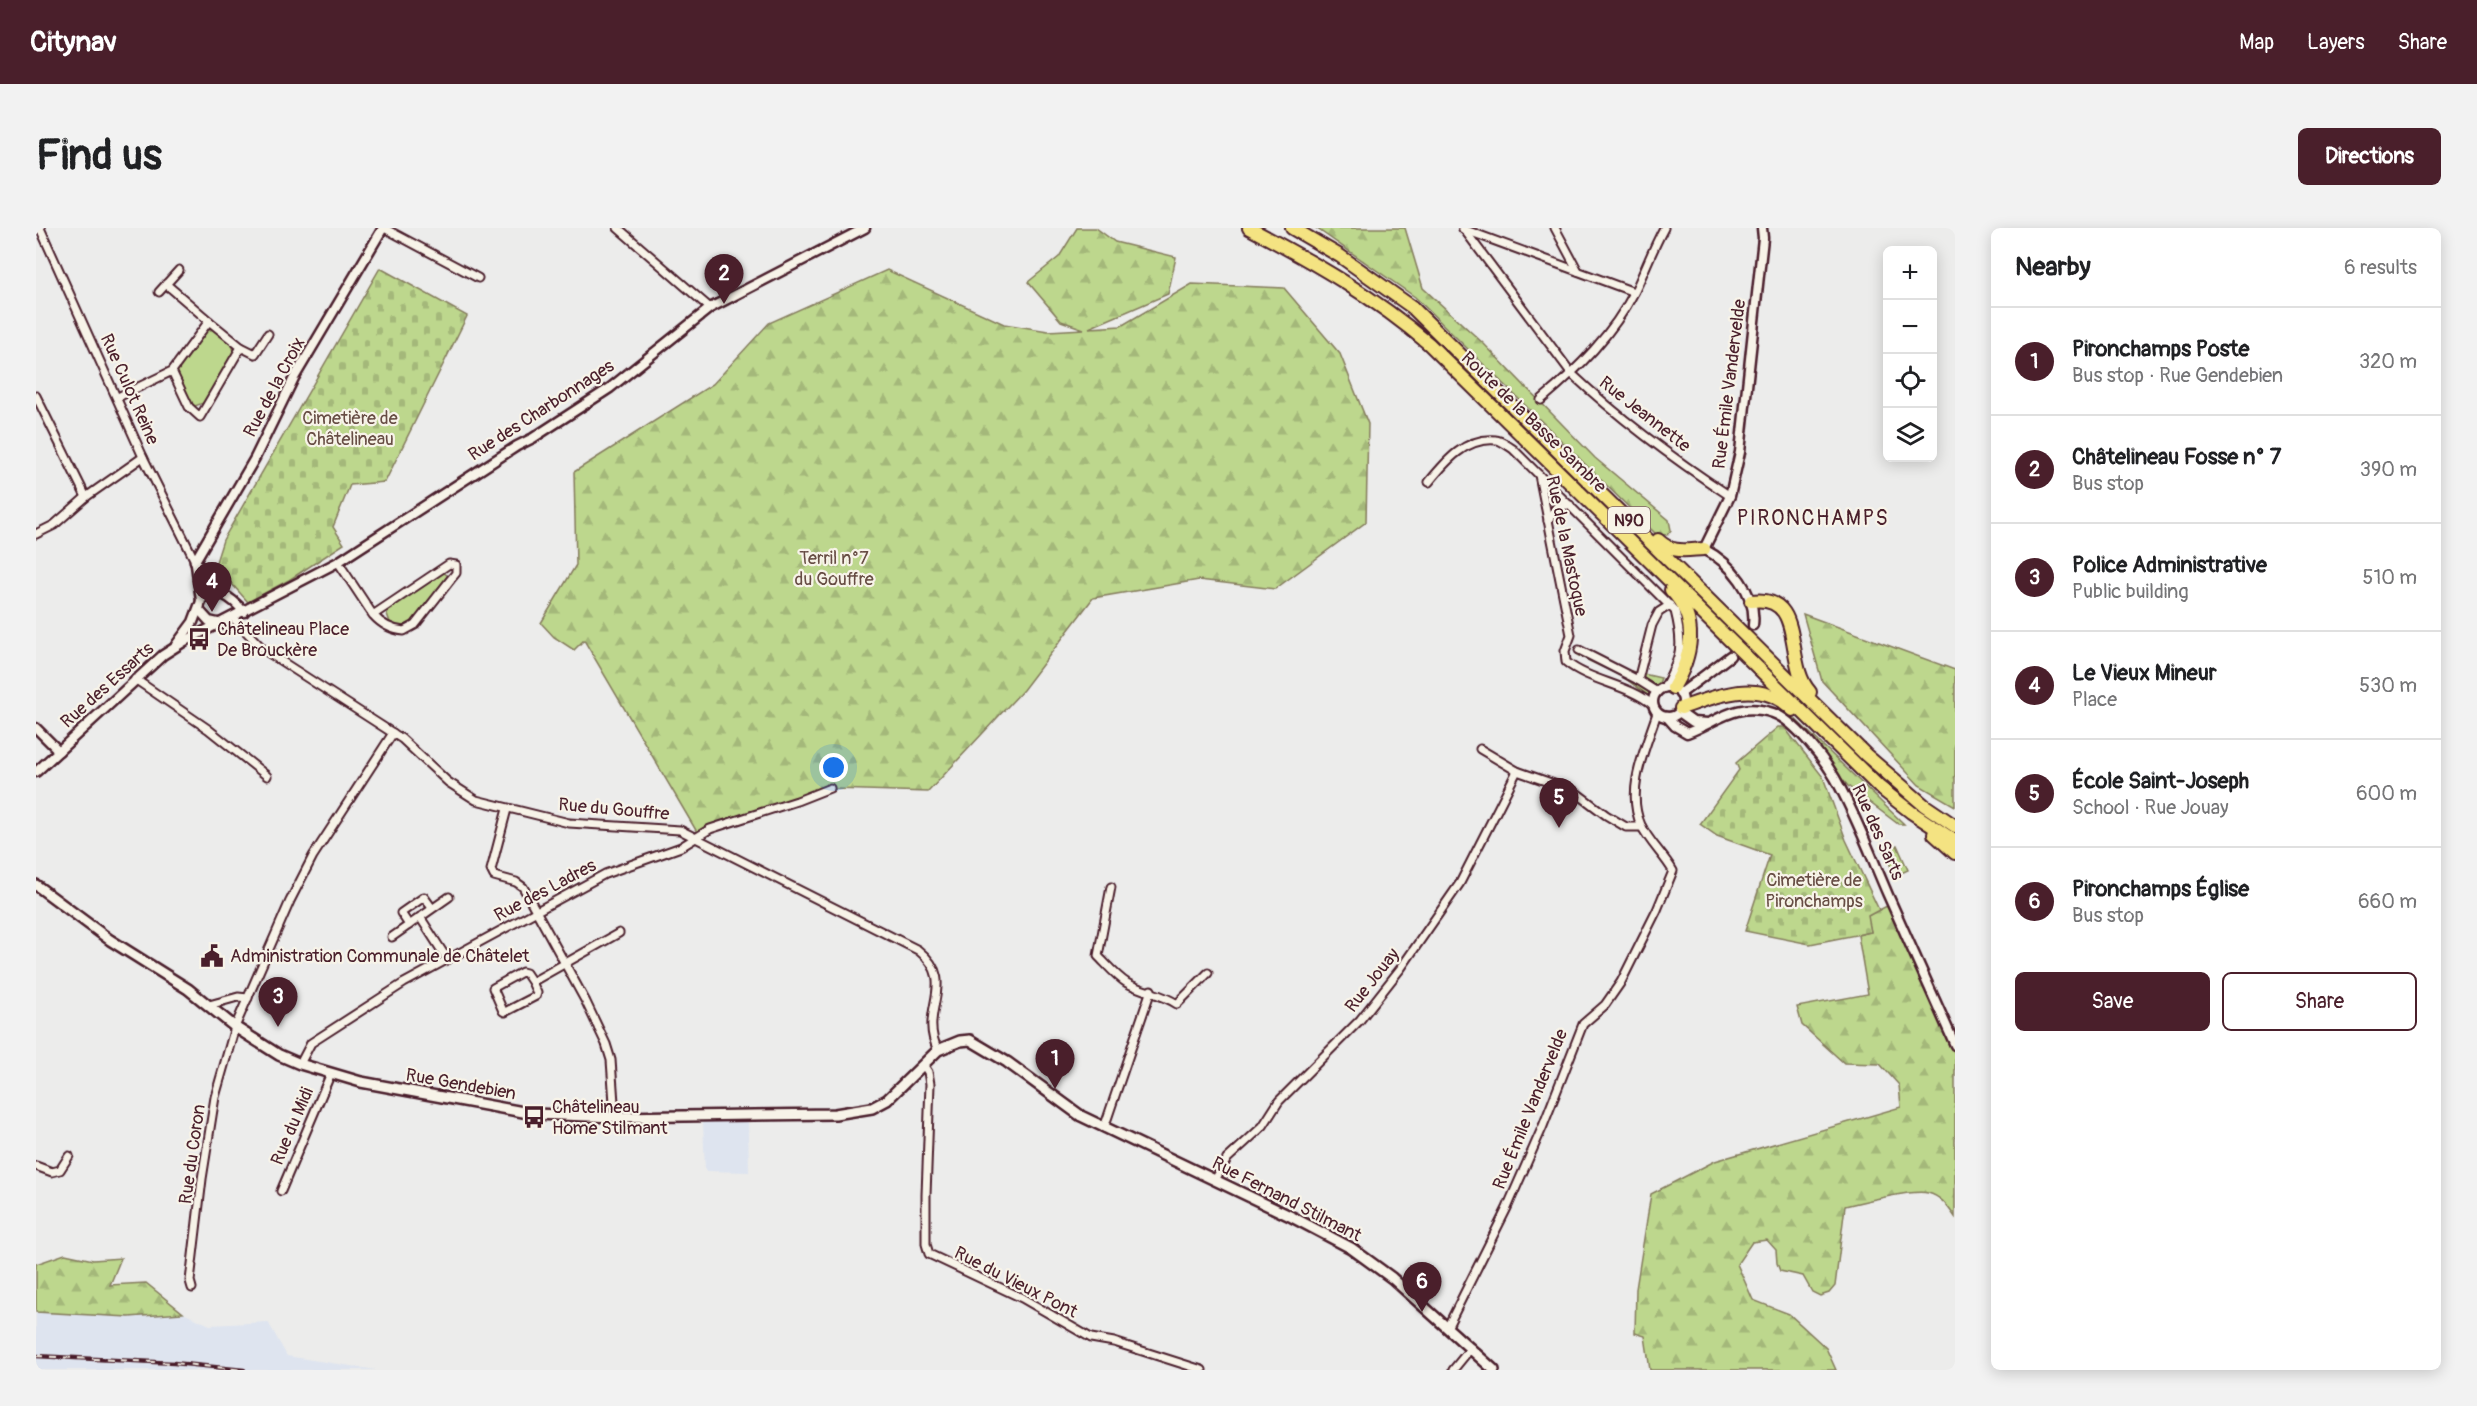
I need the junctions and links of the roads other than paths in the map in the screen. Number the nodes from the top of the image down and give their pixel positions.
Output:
1 (40, 228) edge
2 (384, 228) edge
3 (618, 228) edge
4 (865, 228) edge
5 (1250, 228) edge
6 (1292, 228) edge
7 (1555, 228) edge
8 (1664, 228) edge
9 (1762, 228) edge
10 (1463, 229) edge
11 (179, 270) dead end
12 (1578, 272) junction
13 (478, 278) dead end
14 (166, 284) junction
15 (159, 292) dead end
16 (1634, 292) junction
17 (710, 308) junction
18 (209, 321) junction
19 (268, 334) dead end
20 (241, 347) junction
21 (171, 370) junction
22 (1572, 374) junction
23 (36, 396) edge
24 (118, 397) junction
25 (1541, 400) dead end
26 (143, 457) junction
27 (1539, 475) junction
28 (1429, 482) dead end
29 (1601, 492) junction
30 (1730, 496) junction
31 (86, 497) junction
32 (1570, 506) junction
33 (1548, 520) junction
34 (1621, 533) junction
35 (36, 534) edge
36 (1704, 549) junction
37 (195, 561) junction
38 (338, 562) junction
39 (223, 594) junction
40 (1751, 601) junction
41 (200, 603) junction
42 (1670, 605) junction
43 (244, 612) junction
44 (373, 615) junction
45 (233, 618) junction
46 (222, 624) junction
47 (1753, 626) dead end
48 (174, 648) junction
49 (1579, 650) dead end
50 (1730, 656) dead end
51 (135, 679) junction
52 (1638, 680) junction
53 (1668, 690) junction
54 (1655, 709) junction
55 (1680, 710) junction
56 (1667, 717) junction
57 (1709, 723) junction
58 (36, 728) edge
59 (393, 733) junction
60 (1480, 749) dead end
61 (59, 751) junction
62 (1866, 755) junction
63 (1516, 771) junction
64 (36, 772) edge
65 (267, 776) dead end
66 (1879, 787) junction
67 (830, 788) dead end
68 (507, 809) junction
69 (1911, 812) junction
70 (1955, 826) edge
71 (1642, 827) junction
72 (696, 837) junction
73 (1955, 841) edge
74 (1955, 853) edge
75 (37, 887) edge
76 (1111, 887) dead end
77 (449, 897) dead end
78 (432, 908) junction
79 (537, 912) junction
80 (420, 917) junction
81 (409, 925) junction
82 (619, 933) dead end
83 (392, 937) dead end
84 (447, 959) junction
85 (565, 964) junction
86 (1208, 973) dead end
87 (532, 982) junction
88 (1151, 990) junction
89 (248, 998) junction
90 (209, 1005) junction
91 (235, 1027) junction
92 (1955, 1045) edge
93 (938, 1050) junction
94 (300, 1064) junction
95 (924, 1066) junction
96 (331, 1073) junction
97 (615, 1118) junction
98 (1104, 1128) junction
99 (69, 1156) dead end
100 (36, 1166) edge
101 (1215, 1180) junction
102 (281, 1191) dead end
103 (192, 1288) dead end
104 (1447, 1328) junction
105 (1470, 1348) junction
106 (1202, 1370) edge
107 (1453, 1370) edge
108 (1494, 1370) edge

1 - 24 street, Rue Culot Reine
2 - 13 street
2 - 37 street, Rue de la Croix
3 - 17 street
4 - 17 street, Rue des Charbonnages
5 - 34 highway, Route de la Basse Sambre / N90
6 - 29 highway, Route de la Basse Sambre / N90
7 - 12 street
8 - 16 street
9 - 30 street, Rue Émile Vandervelde
10 - 12 street
10 - 22 street, Rue Jeannette
11 - 14 street
12 - 16 street
14 - 15 street
14 - 18 street
16 - 22 street
17 - 38 street, Rue des Charbonnages
18 - 20 street
18 - 21 street
19 - 20 street
20 - 21 street
21 - 24 street
22 - 25 street
22 - 30 street, Rue Jeannette
23 - 31 street
24 - 26 street, Rue Culot Reine
26 - 31 street
26 - 37 street, Rue Culot Reine
27 - 28 street, Rue de la Mastoque
27 - 32 street
27 - 33 street, Rue de la Mastoque
29 - 36 highway
29 - 62 highway, Route de la Basse Sambre / N90
30 - 36 street, Rue Émile Vandervelde
31 - 35 street
32 - 33 street
32 - 42 street
33 - 54 street, Rue de la Mastoque
34 - 53 highway
34 - 66 highway, Route de la Basse Sambre / N90
36 - 40 street
37 - 39 street
37 - 41 street
38 - 43 street, Rue des Charbonnages
38 - 44 street
39 - 41 street
39 - 43 street
40 - 47 street
40 - 62 highway
41 - 46 street
41 - 48 street
42 - 52 street
42 - 53 street
43 - 45 street, Rue des Charbonnages
44 - 44 street
45 - 46 street, Rue des Charbonnages
45 - 59 street, Rue du Gouffre
46 - 48 street, Rue des Charbonnages
48 - 51 street, Rue des Essarts
49 - 52 street
50 - 53 street
51 - 61 street, Rue des Essarts
51 - 65 street
52 - 53 street
53 - 54 street
53 - 55 street
54 - 56 street
54 - 71 street, Rue Émile Vandervelde
55 - 56 street
55 - 57 street
55 - 66 highway
56 - 57 street, Rue des Sarts
57 - 92 street, Rue des Sarts
58 - 61 street
59 - 68 street, Rue du Gouffre
59 - 89 street
60 - 63 street
61 - 64 street, Rue des Essarts
62 - 70 highway, Route de la Basse Sambre / N90
63 - 71 street
63 - 101 street, Rue Jouay
66 - 69 highway, Route de la Basse Sambre / N90
67 - 72 street, Rue des Ladres
68 - 72 street, Rue du Gouffre
68 - 79 street
69 - 73 highway, Route de la Basse Sambre / N90
69 - 74 highway
71 - 104 street, Rue Émile Vandervelde
72 - 79 street, Rue des Ladres
72 - 93 street, Rue du Gouffre
75 - 90 main road, Rue Gendebien
76 - 88 street
77 - 78 street
78 - 80 street
78 - 81 street
79 - 84 street, Rue des Ladres
79 - 85 street
80 - 81 street
80 - 84 street
81 - 83 street
82 - 85 street
84 - 94 street, Rue des Ladres
85 - 87 street
85 - 97 street
86 - 88 street
87 - 87 street
88 - 98 street
89 - 90 street
89 - 91 street, Rue du Coron
90 - 91 main road, Rue Gendebien
91 - 94 main road, Rue Gendebien
91 - 103 street, Rue du Coron
93 - 95 main road, Rue Gendebien
93 - 98 main road, Rue Gendebien
94 - 96 main road, Rue Gendebien
95 - 97 main road, Rue Gendebien
95 - 106 street, Rue du Vieux Pont
96 - 97 main road, Rue Gendebien
96 - 102 street, Rue du Midi
98 - 101 main road, Rue Fernand Stilmant
99 - 100 street
101 - 104 main road, Rue Fernand Stilmant
104 - 105 main road, Rue Fernand Stilmant
105 - 107 street
105 - 108 main road, Rue Fernand Stilmant

